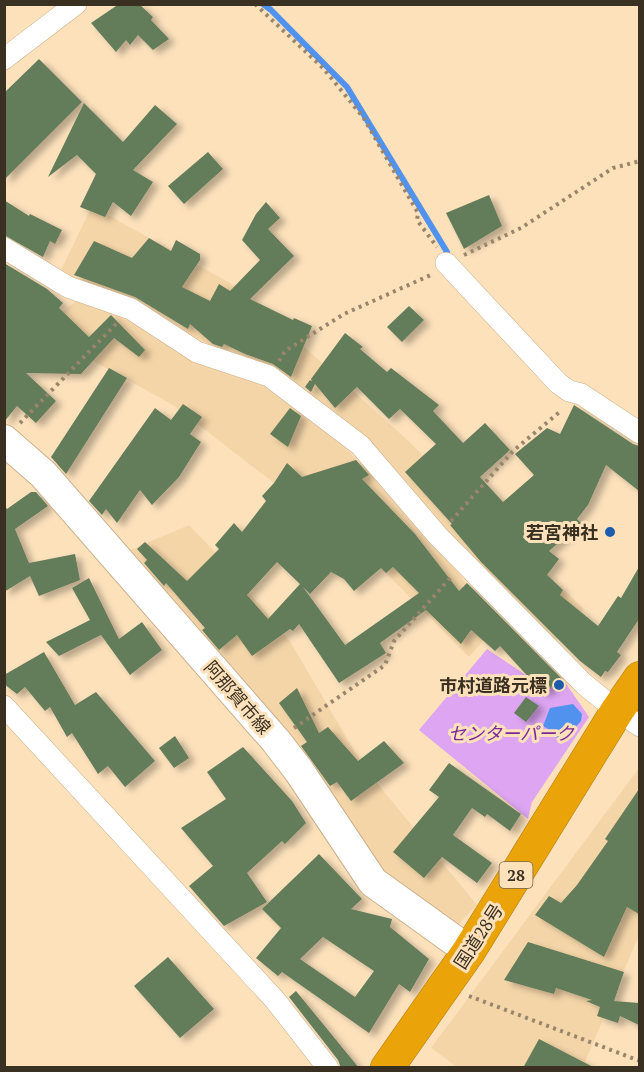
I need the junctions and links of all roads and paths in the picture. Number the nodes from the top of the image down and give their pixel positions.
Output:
1 (76, 4) edge
2 (255, 4) edge
3 (4, 59) edge
4 (639, 161) edge
5 (4, 248) edge
6 (446, 263) junction
7 (131, 309) junction
8 (269, 375) junction
9 (581, 394) junction
10 (639, 433) edge
11 (8, 435) edge
12 (438, 536) junction
13 (465, 562) junction
14 (639, 678) edge
15 (4, 706) edge
16 (628, 718) edge
17 (276, 741) junction
18 (469, 951) junction
19 (444, 986) junction
20 (639, 1061) edge
21 (328, 1068) edge
22 (387, 1068) edge

1 - 3 street
2 - 6 path
4 - 6 path
5 - 7 street
6 - 8 path
6 - 9 street
7 - 8 street
7 - 11 path
8 - 12 street
9 - 10 street
9 - 12 path
11 - 17 main road, 阿那賀市線
12 - 13 street
13 - 16 street
13 - 17 path
14 - 16 highway, 国道28号 / 28
15 - 21 street
16 - 18 highway, 国道28号 / 28
17 - 18 main road, 阿那賀市線
18 - 19 highway, 国道28号 / 28
19 - 20 path
19 - 22 highway, 国道28号 / 28

